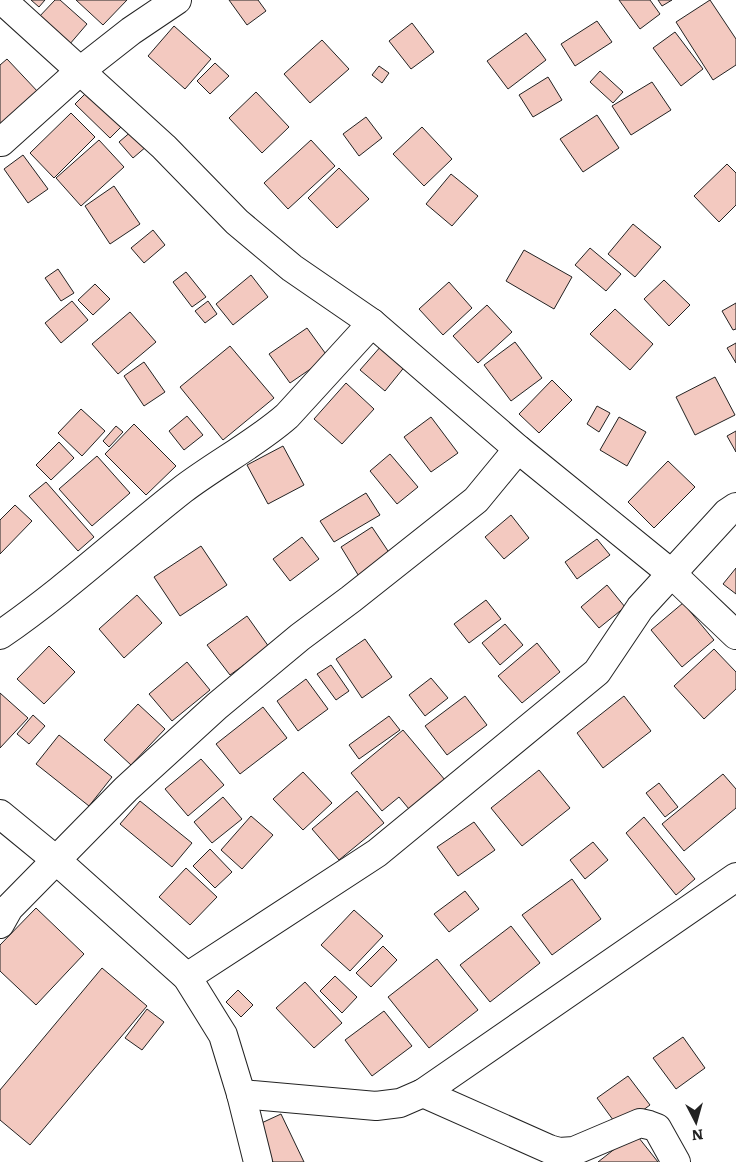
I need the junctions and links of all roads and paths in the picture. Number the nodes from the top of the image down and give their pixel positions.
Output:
1 (2, 0) edge
2 (176, 0) edge
3 (80, 71) junction
4 (1, 142) dead end
5 (372, 323) junction
6 (518, 449) junction
7 (736, 507) edge
8 (672, 574) junction
9 (0, 635) edge
10 (736, 635) edge
11 (0, 814) edge
12 (56, 860) junction
13 (736, 877) edge
14 (0, 924) edge
15 (187, 977) junction
16 (423, 1092) junction
17 (241, 1094) junction
18 (258, 1162) edge
19 (676, 1162) edge

1 - 3 street
2 - 3 street
3 - 4 street
3 - 5 street
5 - 6 street
5 - 9 street
6 - 8 street
6 - 12 street
7 - 8 street
8 - 10 street
8 - 15 street
11 - 12 street
12 - 14 street
12 - 15 street
13 - 16 street
15 - 17 street
16 - 17 street
16 - 19 street
17 - 18 street

